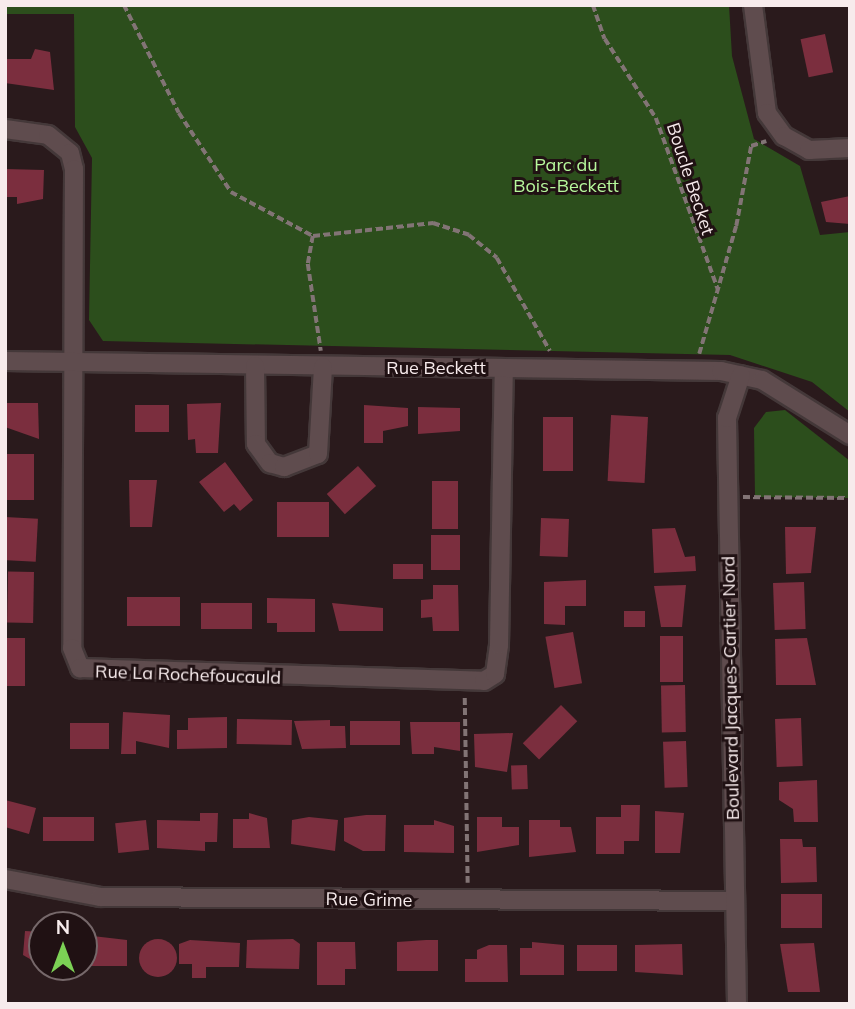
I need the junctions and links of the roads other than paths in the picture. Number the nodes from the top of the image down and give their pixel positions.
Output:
1 (753, 5) edge
2 (5, 129) edge
3 (850, 148) edge
4 (5, 361) edge
5 (75, 361) junction
6 (255, 366) junction
7 (323, 367) junction
8 (504, 368) junction
9 (741, 375) junction
10 (850, 435) edge
11 (5, 879) edge
12 (734, 901) junction
13 (737, 1004) edge

1 - 3 street
2 - 5 street, Rue La Rochefoucauld
4 - 5 street, Rue Beckett
5 - 6 street, Rue Beckett
5 - 8 street, Rue La Rochefoucauld
6 - 7 street, Rue Beckett
6 - 7 street
7 - 8 street, Rue Beckett
8 - 9 street, Rue Beckett
9 - 10 street, Rue Beckett
9 - 12 street, Boulevard Jacques-Cartier Nord
11 - 12 street, Rue Grime
12 - 13 street, Boulevard Jacques-Cartier Nord

